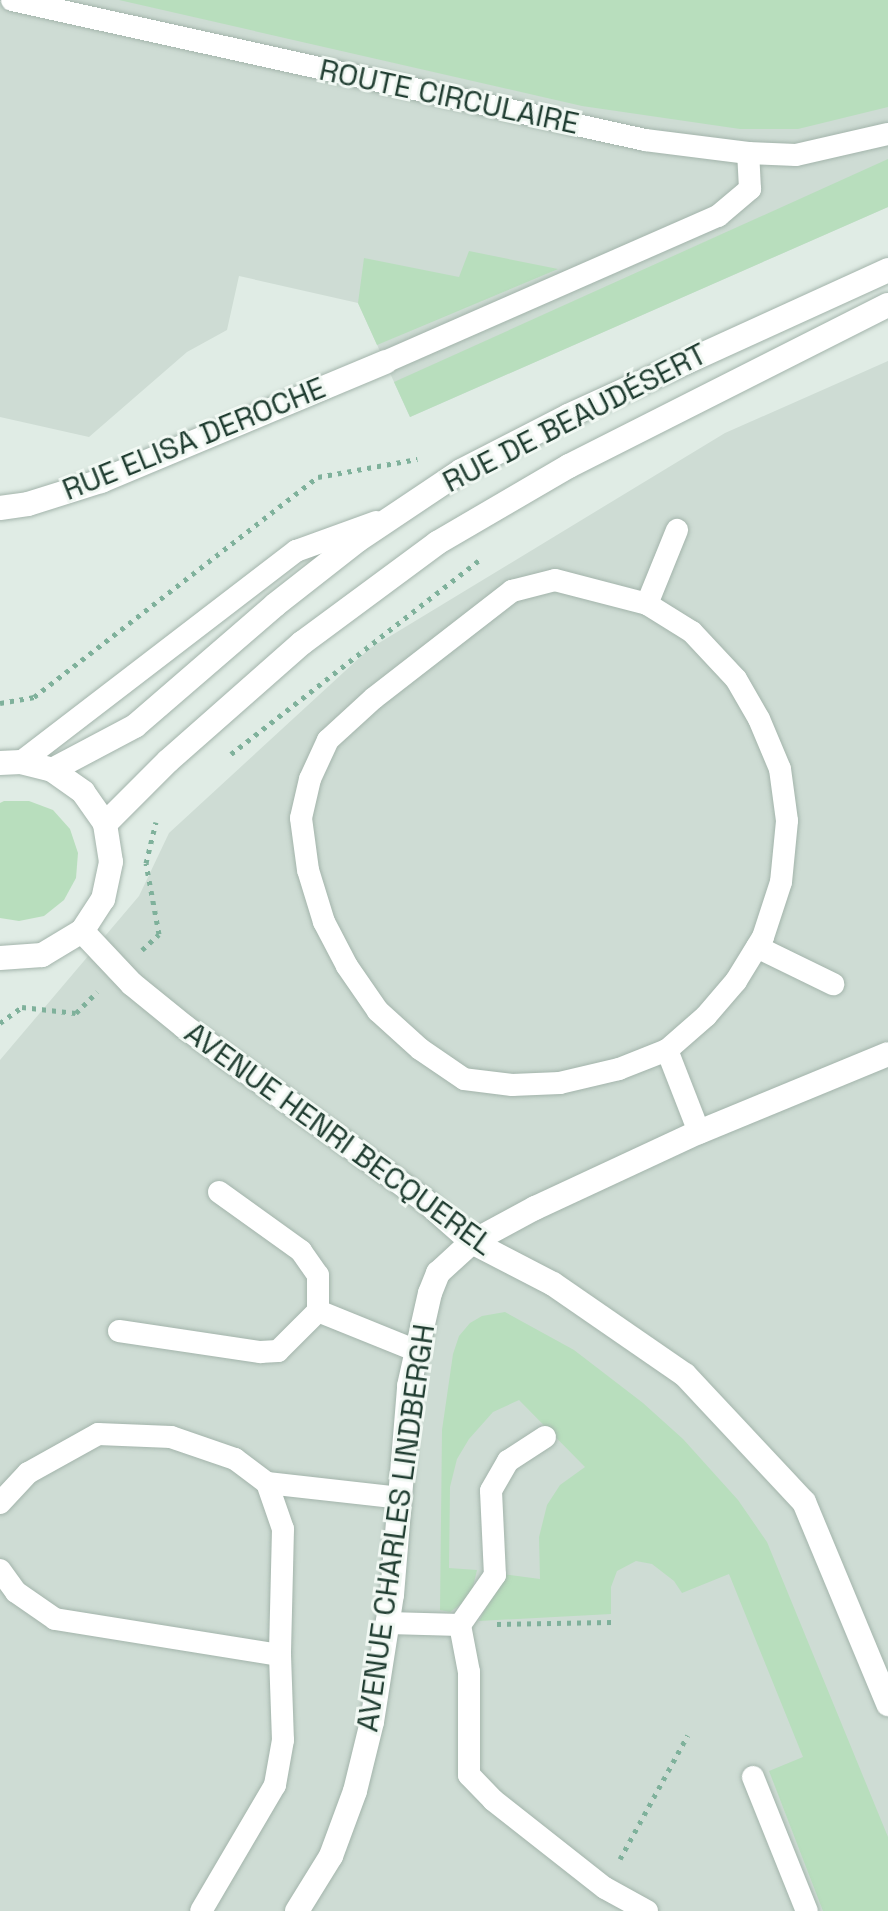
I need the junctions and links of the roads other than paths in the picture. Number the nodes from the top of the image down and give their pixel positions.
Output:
1 (12, 0) edge
2 (888, 134) edge
3 (748, 153) junction
4 (888, 270) edge
5 (888, 305) edge
6 (385, 362) joint
7 (0, 508) edge
8 (396, 514) junction
9 (677, 530) dead end
10 (647, 604) junction
11 (10, 762) edge
12 (52, 770) junction
13 (105, 824) junction
14 (82, 931) junction
15 (757, 947) junction
16 (0, 958) edge
17 (833, 984) dead end
18 (667, 1050) junction
19 (888, 1054) edge
20 (699, 1132) junction
21 (219, 1192) dead end
22 (472, 1242) junction
23 (318, 1311) junction
24 (119, 1331) dead end
25 (417, 1351) junction
26 (545, 1437) dead end
27 (267, 1483) junction
28 (400, 1498) junction
29 (0, 1503) edge
30 (0, 1570) edge
31 (388, 1623) junction
32 (460, 1625) junction
33 (280, 1655) junction
34 (888, 1704) edge
35 (753, 1777) dead end
36 (201, 1911) edge
37 (297, 1911) edge
38 (647, 1911) edge
39 (807, 1911) edge

1 - 3 lane, ROUTE CIRCULAIRE
2 - 3 lane, ROUTE CIRCULAIRE
3 - 6 lane
4 - 8 street, RUE DE BEAUDÉSERT
5 - 13 street, RUE DE BEAUDÉSERT
6 - 7 street, RUE ELISA DEROCHE
8 - 11 lane
8 - 12 street, RUE DE BEAUDÉSERT
9 - 10 lane
10 - 15 lane
10 - 18 lane
11 - 12 street
12 - 13 street
13 - 14 street
14 - 16 street
14 - 22 street, AVENUE HENRI BECQUEREL
15 - 17 lane
15 - 18 lane
18 - 20 lane
19 - 20 street, AVENUE CHARLES LINDBERGH
20 - 22 street, AVENUE CHARLES LINDBERGH
21 - 23 lane
22 - 25 street, AVENUE CHARLES LINDBERGH
22 - 34 street, AVENUE HENRI BECQUEREL
23 - 24 lane
23 - 25 lane
25 - 28 street, AVENUE CHARLES LINDBERGH
26 - 32 lane
27 - 28 lane
27 - 29 lane
27 - 33 lane
28 - 31 street, AVENUE CHARLES LINDBERGH
30 - 33 lane
31 - 32 lane
31 - 37 street, AVENUE CHARLES LINDBERGH
32 - 38 lane
33 - 36 lane
35 - 39 lane

